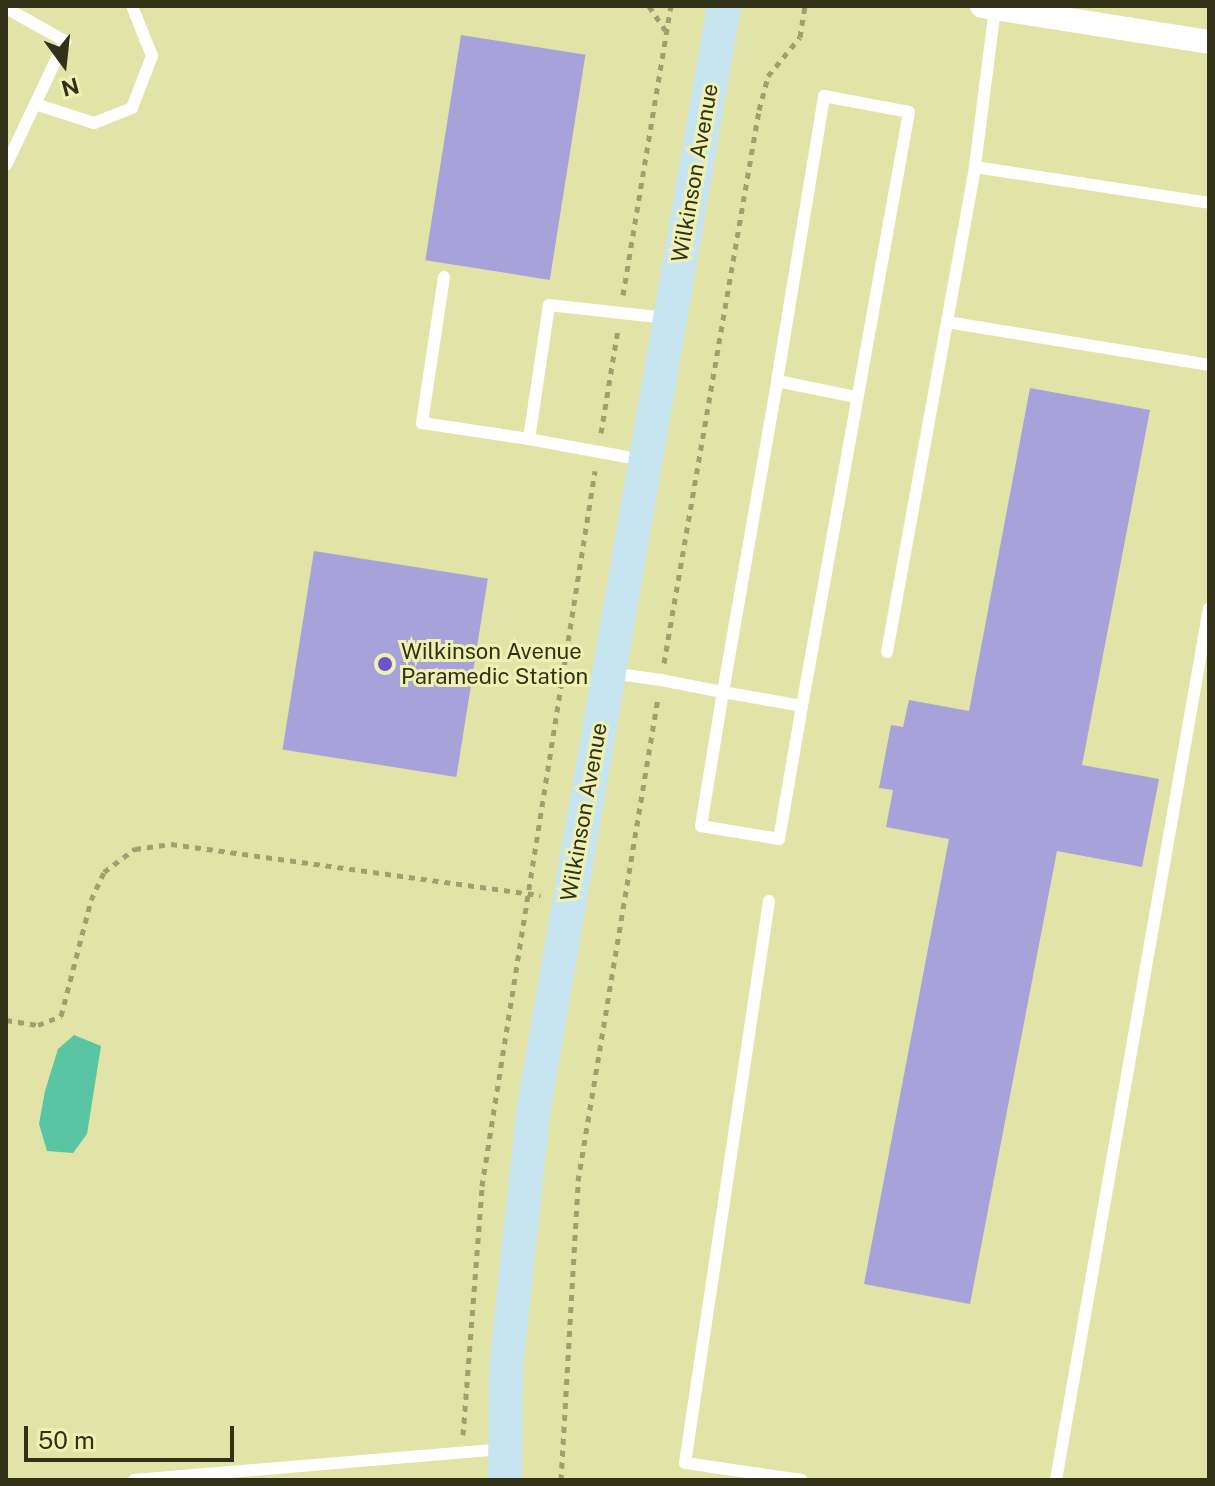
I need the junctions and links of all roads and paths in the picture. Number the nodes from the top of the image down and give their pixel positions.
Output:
1 (132, 6) edge
2 (649, 6) edge
3 (671, 6) edge
4 (724, 6) edge
5 (805, 6) edge
6 (988, 7) edge
7 (6, 8) edge
8 (666, 31) junction
9 (1209, 42) edge
10 (35, 104) junction
11 (6, 165) edge
12 (975, 167) junction
13 (1209, 203) edge
14 (444, 277) dead end
15 (620, 313) junction
16 (670, 319) junction
17 (947, 322) junction
18 (1209, 365) edge
19 (777, 381) junction
20 (856, 397) junction
21 (529, 439) junction
22 (598, 452) junction
23 (645, 461) junction
24 (1209, 608) edge
25 (887, 652) dead end
26 (608, 672) junction
27 (661, 680) junction
28 (723, 692) junction
29 (802, 706) junction
30 (529, 893) junction
31 (569, 899) junction
32 (769, 901) dead end
33 (6, 1020) edge
34 (463, 1448) junction
35 (505, 1464) edge
36 (134, 1480) edge
37 (561, 1480) edge
38 (802, 1480) edge
39 (1056, 1480) edge

1 - 10 lane
2 - 8 path
3 - 8 path
4 - 16 street, Wilkinson Avenue
5 - 27 path
6 - 9 street
6 - 12 lane
7 - 10 lane
8 - 15 path
10 - 11 lane
12 - 13 lane
12 - 17 lane
14 - 21 lane
15 - 16 lane
15 - 21 lane
15 - 22 path
16 - 23 street, Wilkinson Avenue
17 - 18 lane
17 - 25 lane
19 - 20 lane
19 - 20 lane
19 - 28 lane
20 - 29 lane
21 - 22 lane
22 - 23 lane
22 - 30 path
23 - 26 street, Wilkinson Avenue
24 - 39 lane
26 - 27 lane
26 - 31 street, Wilkinson Avenue
27 - 28 lane
27 - 37 path
28 - 29 lane
28 - 29 lane
30 - 31 path
30 - 33 path
30 - 34 path
31 - 35 street, Wilkinson Avenue
32 - 38 lane
34 - 35 lane
34 - 36 lane

